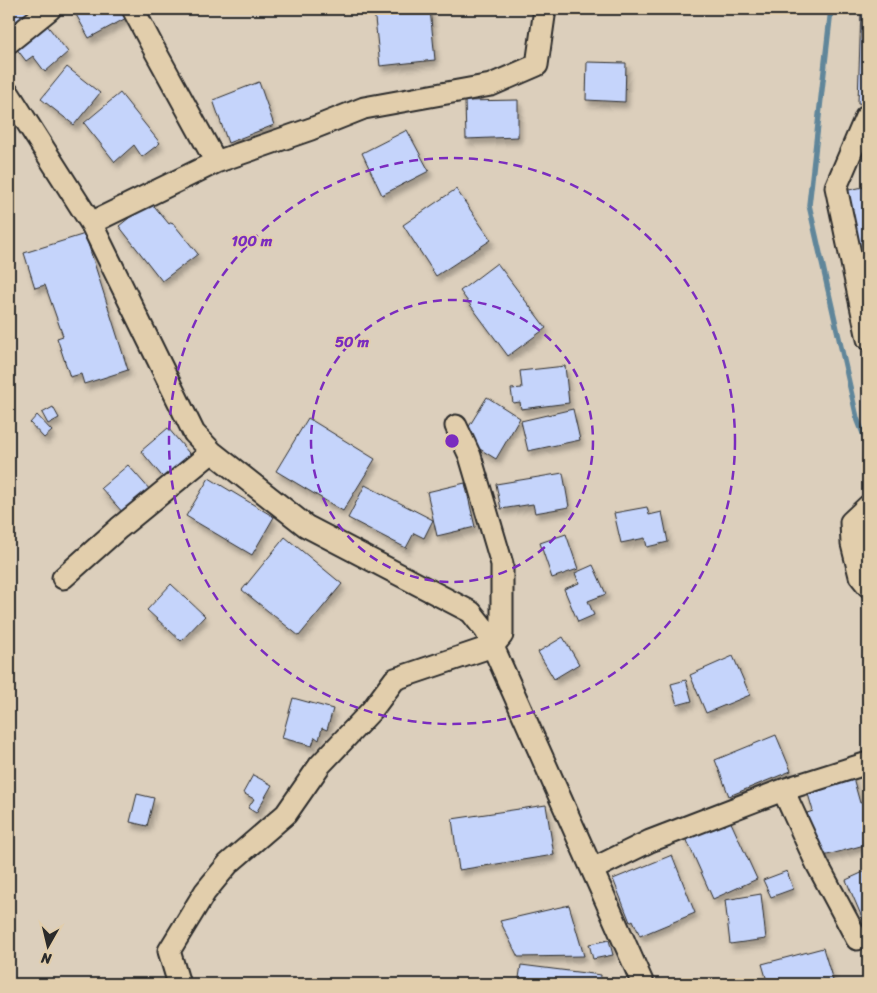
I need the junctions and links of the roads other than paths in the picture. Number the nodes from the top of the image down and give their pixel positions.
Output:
1 (50, 9) edge
2 (133, 9) edge
3 (545, 9) edge
4 (9, 42) edge
5 (9, 94) edge
6 (866, 117) dead end
7 (216, 162) junction
8 (91, 223) junction
9 (868, 339) edge
10 (456, 426) dead end
11 (212, 452) junction
12 (868, 506) edge
13 (63, 578) dead end
14 (868, 586) edge
15 (494, 646) junction
16 (868, 763) edge
17 (783, 790) junction
18 (593, 869) junction
19 (857, 939) dead end
20 (179, 984) edge
21 (643, 984) edge

1 - 4 street
2 - 7 street
3 - 7 street
5 - 8 street
6 - 9 street
7 - 8 street
8 - 11 street
10 - 15 street
11 - 13 street
11 - 15 street
12 - 14 street
15 - 18 street
15 - 20 street
16 - 17 street
17 - 18 street
17 - 19 street
18 - 21 street

